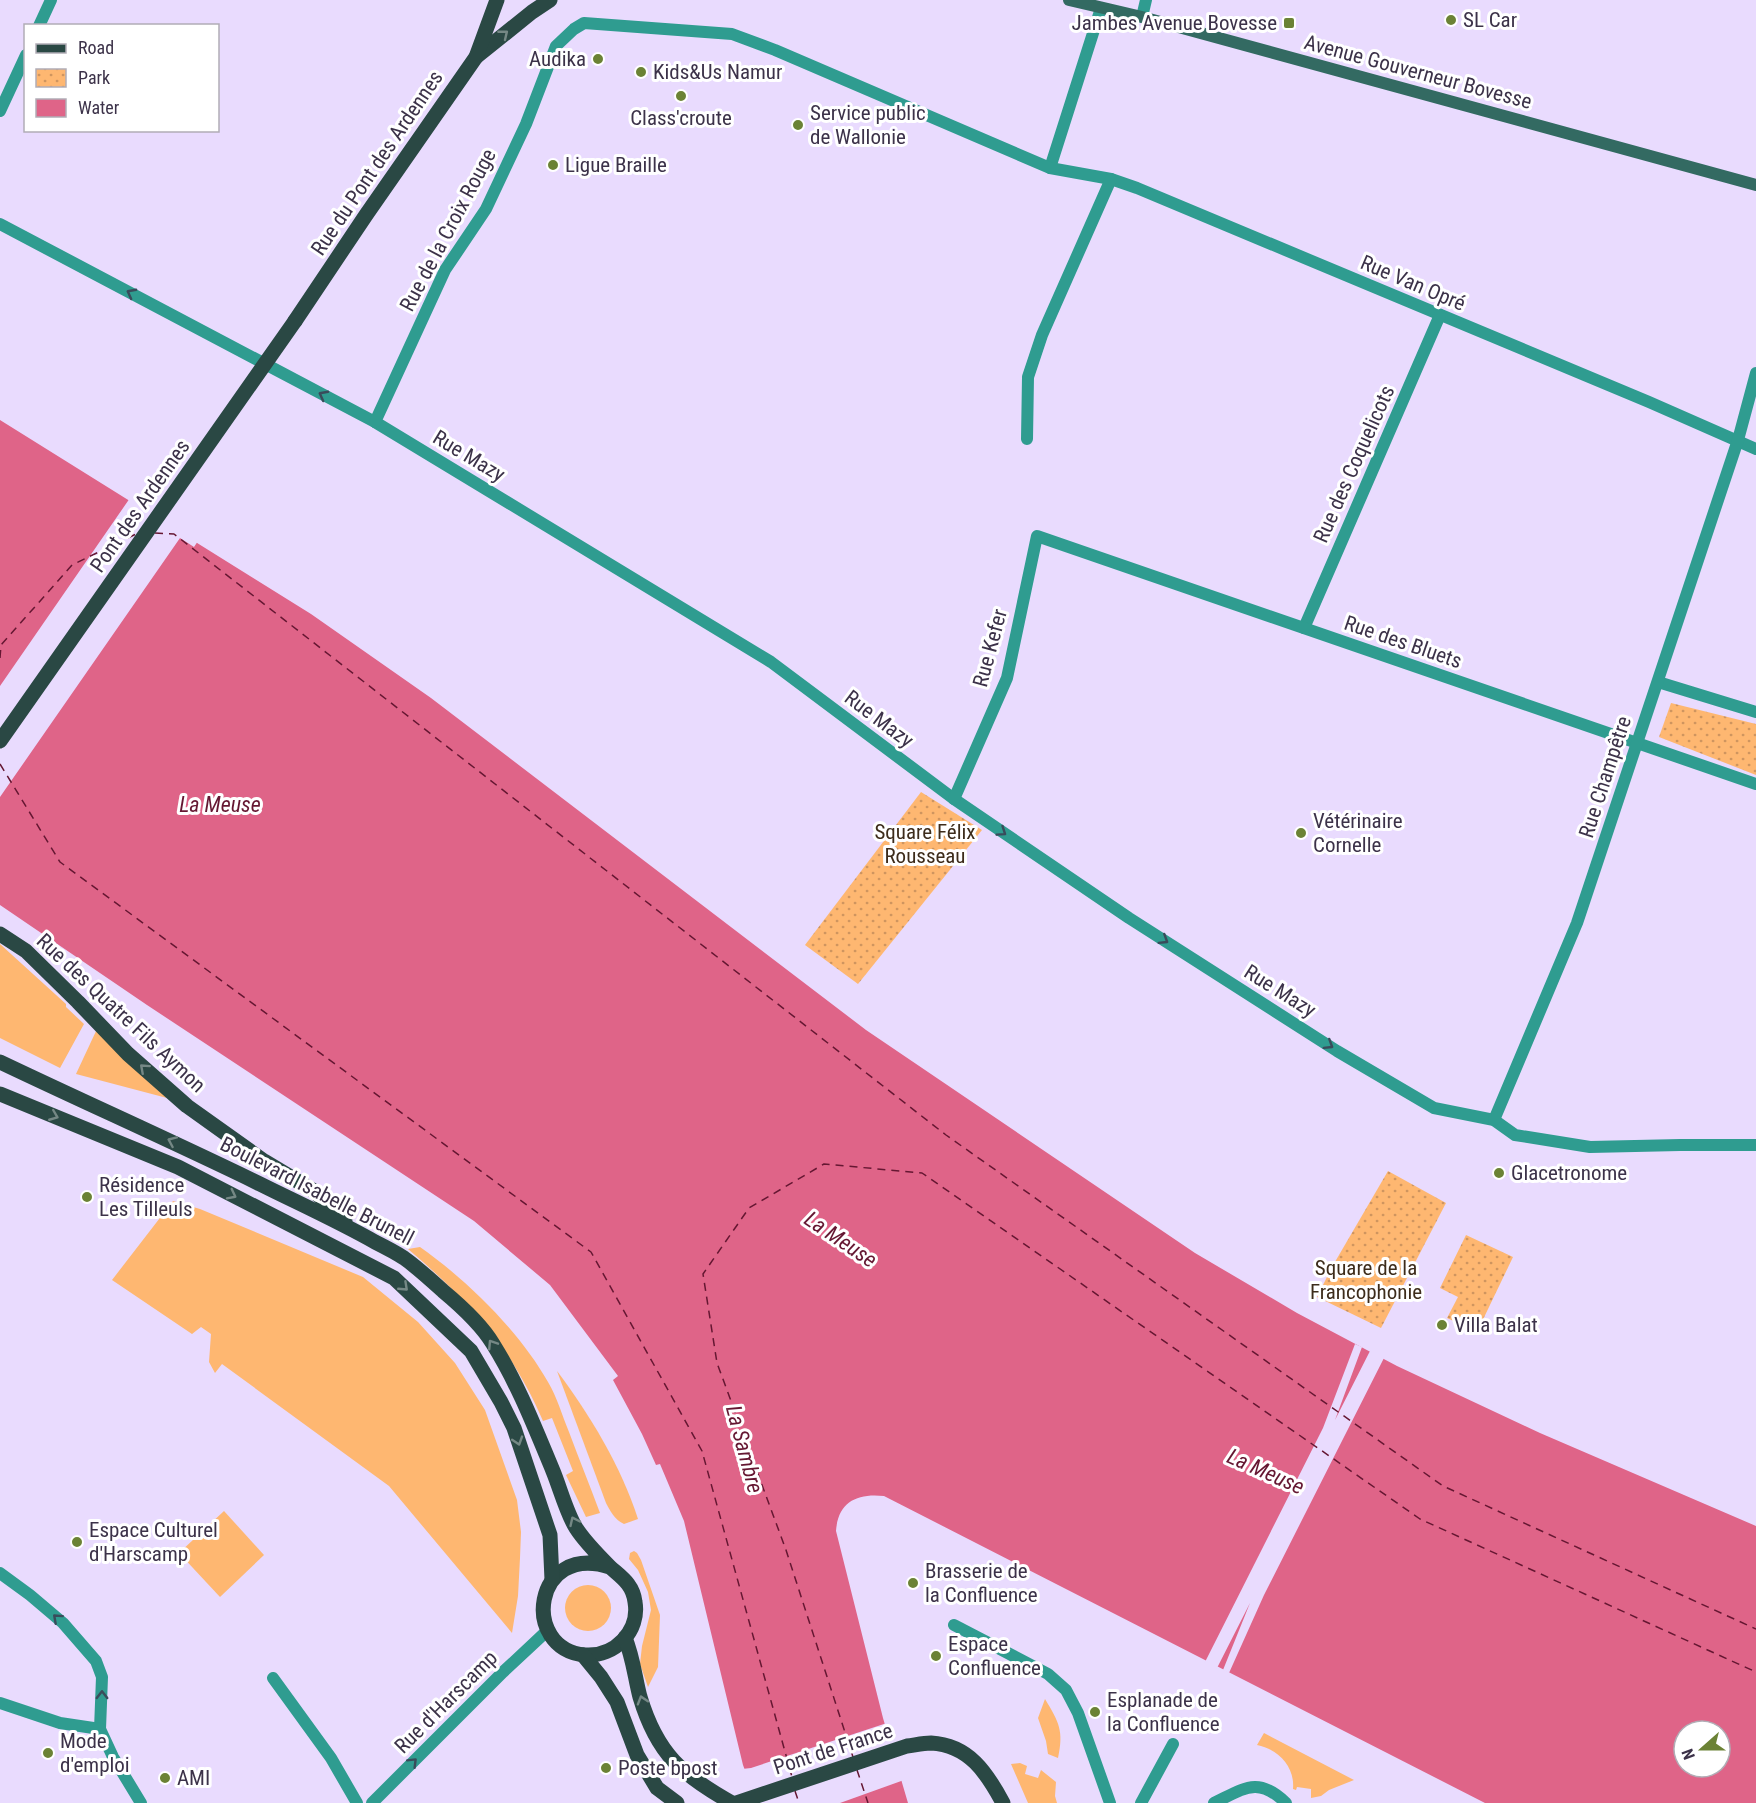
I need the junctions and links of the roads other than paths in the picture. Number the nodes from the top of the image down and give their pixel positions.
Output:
1 (51, 0) edge
2 (497, 0) edge
3 (550, 0) edge
4 (1070, 0) edge
5 (1146, 0) edge
6 (1101, 8) junction
7 (1142, 17) junction
8 (40, 24) edge
9 (476, 57) junction
10 (24, 59) edge
11 (0, 111) edge
12 (1050, 168) junction
13 (1111, 179) junction
14 (1756, 185) edge
15 (0, 224) edge
16 (314, 294) joint
17 (1440, 315) junction
18 (1756, 373) edge
19 (375, 422) junction
20 (1027, 439) dead end
21 (1738, 440) junction
22 (1756, 448) edge
23 (1037, 536) joint
24 (1304, 628) junction
25 (1658, 682) junction
26 (1756, 712) edge
27 (0, 741) edge
28 (1637, 743) junction
29 (1756, 784) edge
30 (954, 799) junction
31 (0, 934) edge
32 (0, 1062) edge
33 (0, 1094) edge
34 (1494, 1120) junction
35 (1756, 1145) edge
36 (356, 1231) junction
37 (610, 1567) junction
38 (0, 1573) edge
39 (552, 1580) junction
40 (954, 1625) dead end
41 (548, 1630) junction
42 (625, 1638) junction
43 (583, 1655) junction
44 (273, 1678) dead end
45 (0, 1703) edge
46 (100, 1729) junction
47 (1173, 1744) dead end
48 (657, 1788) junction
49 (1146, 1801) edge
50 (141, 1803) edge
51 (357, 1803) edge
52 (372, 1803) edge
53 (665, 1803) edge
54 (677, 1803) edge
55 (734, 1803) edge
56 (1003, 1803) edge
57 (1110, 1803) edge
58 (1214, 1803) edge
59 (1286, 1803) edge

1 - 8 street
2 - 9 main road, Rue du Pont des Ardennes
9 -> 3 main road, Rue du Pont des Ardennes
4 - 6 main road, Avenue Gouverneur Bovesse
5 - 7 street
6 - 7 main road, Avenue Gouverneur Bovesse
6 - 12 street
7 - 14 main road, Avenue Gouverneur Bovesse
9 - 16 main road, Rue du Pont des Ardennes
10 - 11 street
12 - 13 street, Rue Van Opré
12 - 19 street, Rue de la Croix Rouge
13 - 17 street, Rue Van Opré
13 - 20 street
19 -> 15 street, Rue Mazy
16 - 27 main road, Pont des Ardennes, bridge
17 - 21 street, Rue Van Opré
17 - 24 street, Rue des Coquelicots
18 - 21 street, Rue Champêtre
19 - 30 street, Rue Mazy
21 - 22 street, Rue Van Opré
21 - 25 street, Rue Champêtre
23 - 24 street, Rue des Bluets
23 - 30 street, Rue Kefer
24 - 28 street, Rue des Bluets
25 - 26 street
25 - 28 street, Rue Champêtre
28 - 29 street, Rue des Bluets
28 - 34 street, Rue Champêtre
30 -> 34 street, Rue Mazy
36 -> 31 main road, Rue des Quatre Fils Aymon
36 -> 32 main road, Boulevard Isabelle Brunell
33 -> 39 main road, Boulevard Isabelle Brunell
34 - 35 street, Rue Mazy
37 -> 36 main road, Boulevard Isabelle Brunell
37 - 39 main road
37 - 42 main road, Boulevard Isabelle Brunell
46 -> 38 street
39 - 41 main road, Boulevard Isabelle Brunell
40 - 57 street
41 - 43 main road
52 -> 41 street, Rue d'Harscamp
42 - 43 main road
55 -> 42 main road
43 - 48 main road
44 - 51 street
45 - 46 street
46 - 50 street
47 - 49 street
48 - 53 street
48 - 54 main road
55 - 56 main road, Pont de France
58 - 59 street

